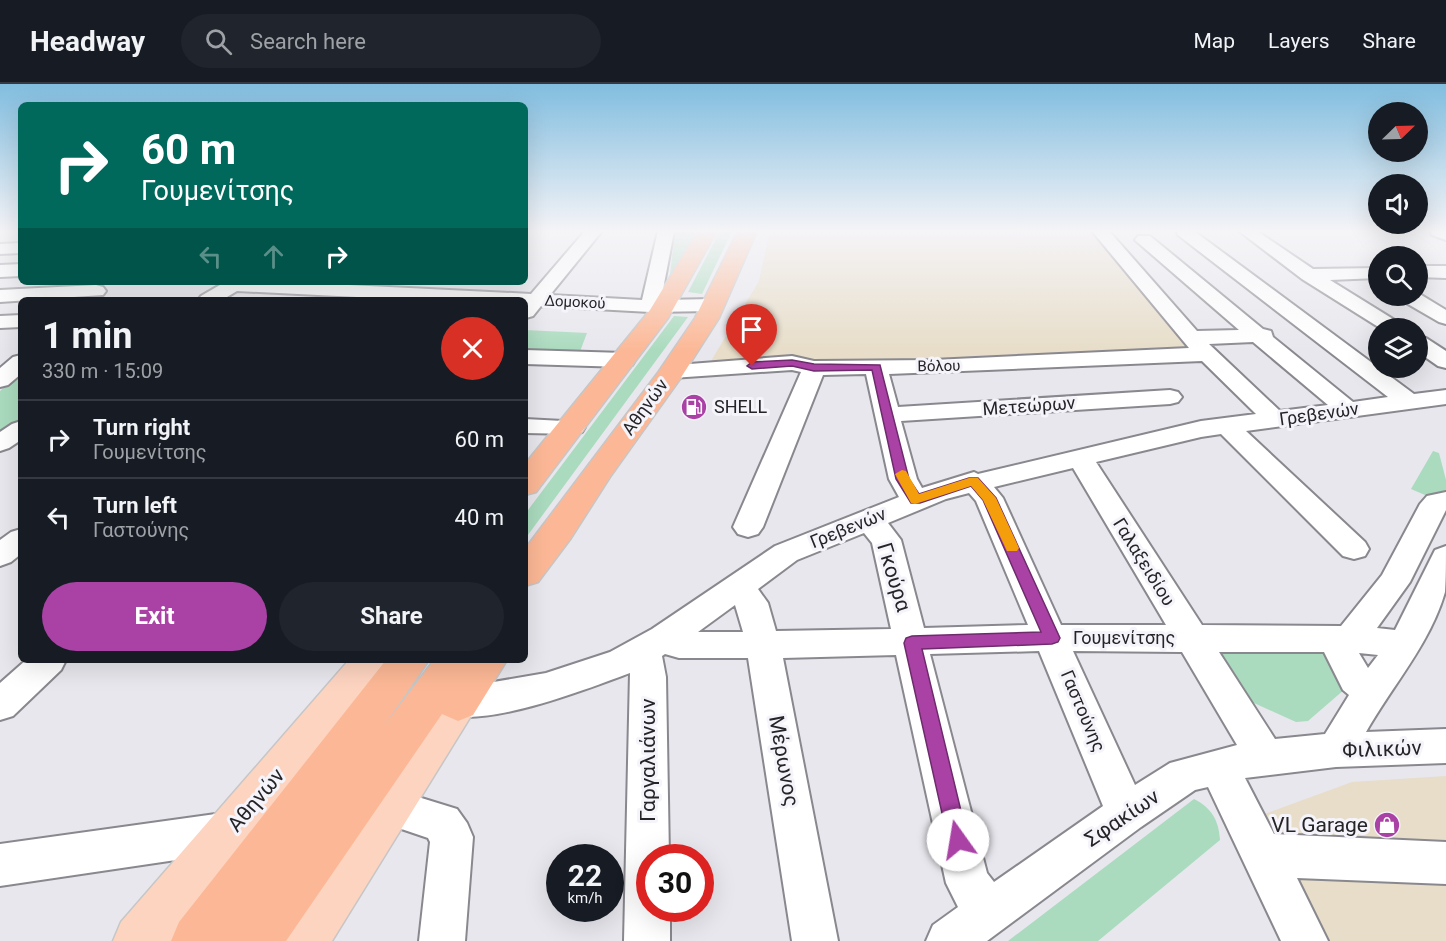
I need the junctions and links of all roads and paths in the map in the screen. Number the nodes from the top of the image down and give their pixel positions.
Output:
1 (560, 271) edge
2 (661, 271) edge
3 (680, 271) edge
4 (729, 271) edge
5 (1134, 271) edge
6 (1180, 271) edge
7 (1237, 271) edge
8 (1303, 271) edge
9 (1428, 272) edge
10 (1446, 272) edge
11 (1309, 275) junction
12 (1368, 275) edge
13 (1251, 282) junction
14 (1194, 283) junction
15 (236, 285) edge
16 (237, 285) edge
17 (253, 285) edge
18 (457, 285) edge
19 (97, 291) edge
20 (344, 291) edge
21 (0, 296) edge
22 (214, 297) edge
23 (223, 297) edge
24 (428, 297) edge
25 (443, 297) edge
26 (713, 305) junction
27 (657, 306) junction
28 (1425, 306) edge
29 (530, 307) edge
30 (1378, 318) edge
31 (1446, 318) edge
32 (18, 321) edge
33 (0, 322) edge
34 (1318, 333) junction
35 (1258, 335) junction
36 (1198, 346) junction
37 (1428, 349) edge
38 (18, 352) edge
39 (0, 354) edge
40 (528, 357) edge
41 (1133, 358) junction
42 (624, 360) junction
43 (1446, 361) edge
44 (18, 365) edge
45 (876, 367) junction
46 (814, 368) junction
47 (672, 371) junction
48 (0, 380) edge
49 (1170, 397) junction
50 (1446, 397) edge
51 (1408, 401) junction
52 (1348, 410) junction
53 (887, 415) junction
54 (1275, 420) junction
55 (528, 426) edge
56 (573, 427) junction
57 (1214, 428) junction
58 (18, 431) edge
59 (0, 443) edge
60 (1080, 457) junction
61 (528, 481) edge
62 (974, 481) junction
63 (915, 500) junction
64 (1446, 501) edge
65 (869, 520) junction
66 (748, 527) dead end
67 (559, 530) junction
68 (1353, 549) dead end
69 (1446, 557) edge
70 (528, 569) edge
71 (528, 587) edge
72 (738, 588) junction
73 (1052, 638) junction
74 (1191, 638) junction
75 (1351, 639) junction
76 (912, 643) junction
77 (1405, 644) junction
78 (654, 645) junction
79 (763, 645) junction
80 (46, 663) edge
81 (371, 663) edge
82 (407, 663) edge
83 (483, 663) edge
84 (457, 681) edge
85 (1370, 692) junction
86 (0, 705) edge
87 (1446, 746) edge
88 (1327, 751) junction
89 (1265, 757) junction
90 (1218, 766) junction
91 (389, 807) junction
92 (1127, 813) junction
93 (230, 832) junction
94 (1263, 855) junction
95 (1446, 862) edge
96 (0, 865) edge
97 (966, 932) edge
98 (140, 941) edge
99 (198, 941) edge
100 (254, 941) edge
101 (301, 941) edge
102 (442, 941) edge
103 (647, 941) edge
104 (815, 941) edge
105 (1305, 941) edge

1 - 29 street
2 - 27 street
3 - 27 highway
4 - 26 highway, Αθηνών
5 - 36 street
6 - 14 street
7 - 13 street
8 - 11 street
9 - 10 street
11 - 12 street
11 - 30 street
13 - 14 street
13 - 34 street
14 - 35 street
15 - 22 street
16 - 23 street
17 - 20 street, Δομοκού
18 - 25 street
19 - 21 street
20 - 24 street, Δομοκού
26 - 27 street, Δομοκού
26 - 47 highway, Αθηνών
27 - 29 street, Δομοκού
27 - 42 highway
28 - 31 street
32 - 33 street
34 - 35 street, Βόλου
34 - 51 street
35 - 36 street, Βόλου
35 - 52 street
36 - 41 street, Βόλου
36 - 54 street
37 - 43 street
38 - 39 street
40 - 42 street
41 - 45 street, Βόλου
41 - 49 street
42 - 56 highway
44 - 48 street
45 - 46 street, Βόλου
45 - 53 street
46 - 47 street, Βόλου
46 - 66 street
47 - 67 highway, Αθηνών
49 - 53 street, Μετεώρων
49 - 57 street
50 - 51 street, Γρεβενών
51 - 52 street, Γρεβενών
52 - 54 street, Γρεβενών
53 - 63 street
54 - 57 street, Γρεβενών
55 - 56 street
56 - 61 highway
57 - 60 street, Γρεβενών
57 - 68 street
58 - 59 street
60 - 62 street, Γρεβενών
60 - 74 street, Γαλαξειδίου
62 - 63 street, Γρεβενών
62 - 73 street, Γαστούνης
63 - 65 street, Γρεβενών
64 - 75 street
65 - 72 street, Γρεβενών
65 - 76 street, Γκούρα
67 - 70 highway, Αθηνών
67 - 71 highway
69 - 77 street
72 - 78 street, Γρεβενών
72 - 79 street, Μέρωνος
73 - 74 street, Γουμενίτσης
73 - 76 street, Γουμενίτσης
73 - 92 street, Γαστούνης
74 - 75 street, Γουμενίτσης
74 - 89 street, Γαλαξειδίου
75 - 77 street, Γουμενίτσης
75 - 85 street
76 - 79 street, Γουμενίτσης
76 - 97 street, Γκούρα
77 - 85 street
78 - 79 street, Γουμενίτσης
78 - 84 street, Γρεβενών
78 - 103 street, Γαργαλιάνων
79 - 104 street, Μέρωνος
80 - 86 street
81 - 93 main road, Αθηνών
82 - 99 highway, Αθηνών
83 - 84 highway
84 - 91 main road
84 - 100 highway
85 - 88 street
87 - 88 street, Φιλικών
88 - 89 street, Σφακίων
89 - 90 street, Σφακίων
90 - 92 street, Σφακίων
90 - 94 street
91 - 101 main road
91 - 102 street
92 - 97 street, Σφακίων
93 - 96 street
93 - 98 main road, Αθηνών
94 - 95 street
94 - 105 street

